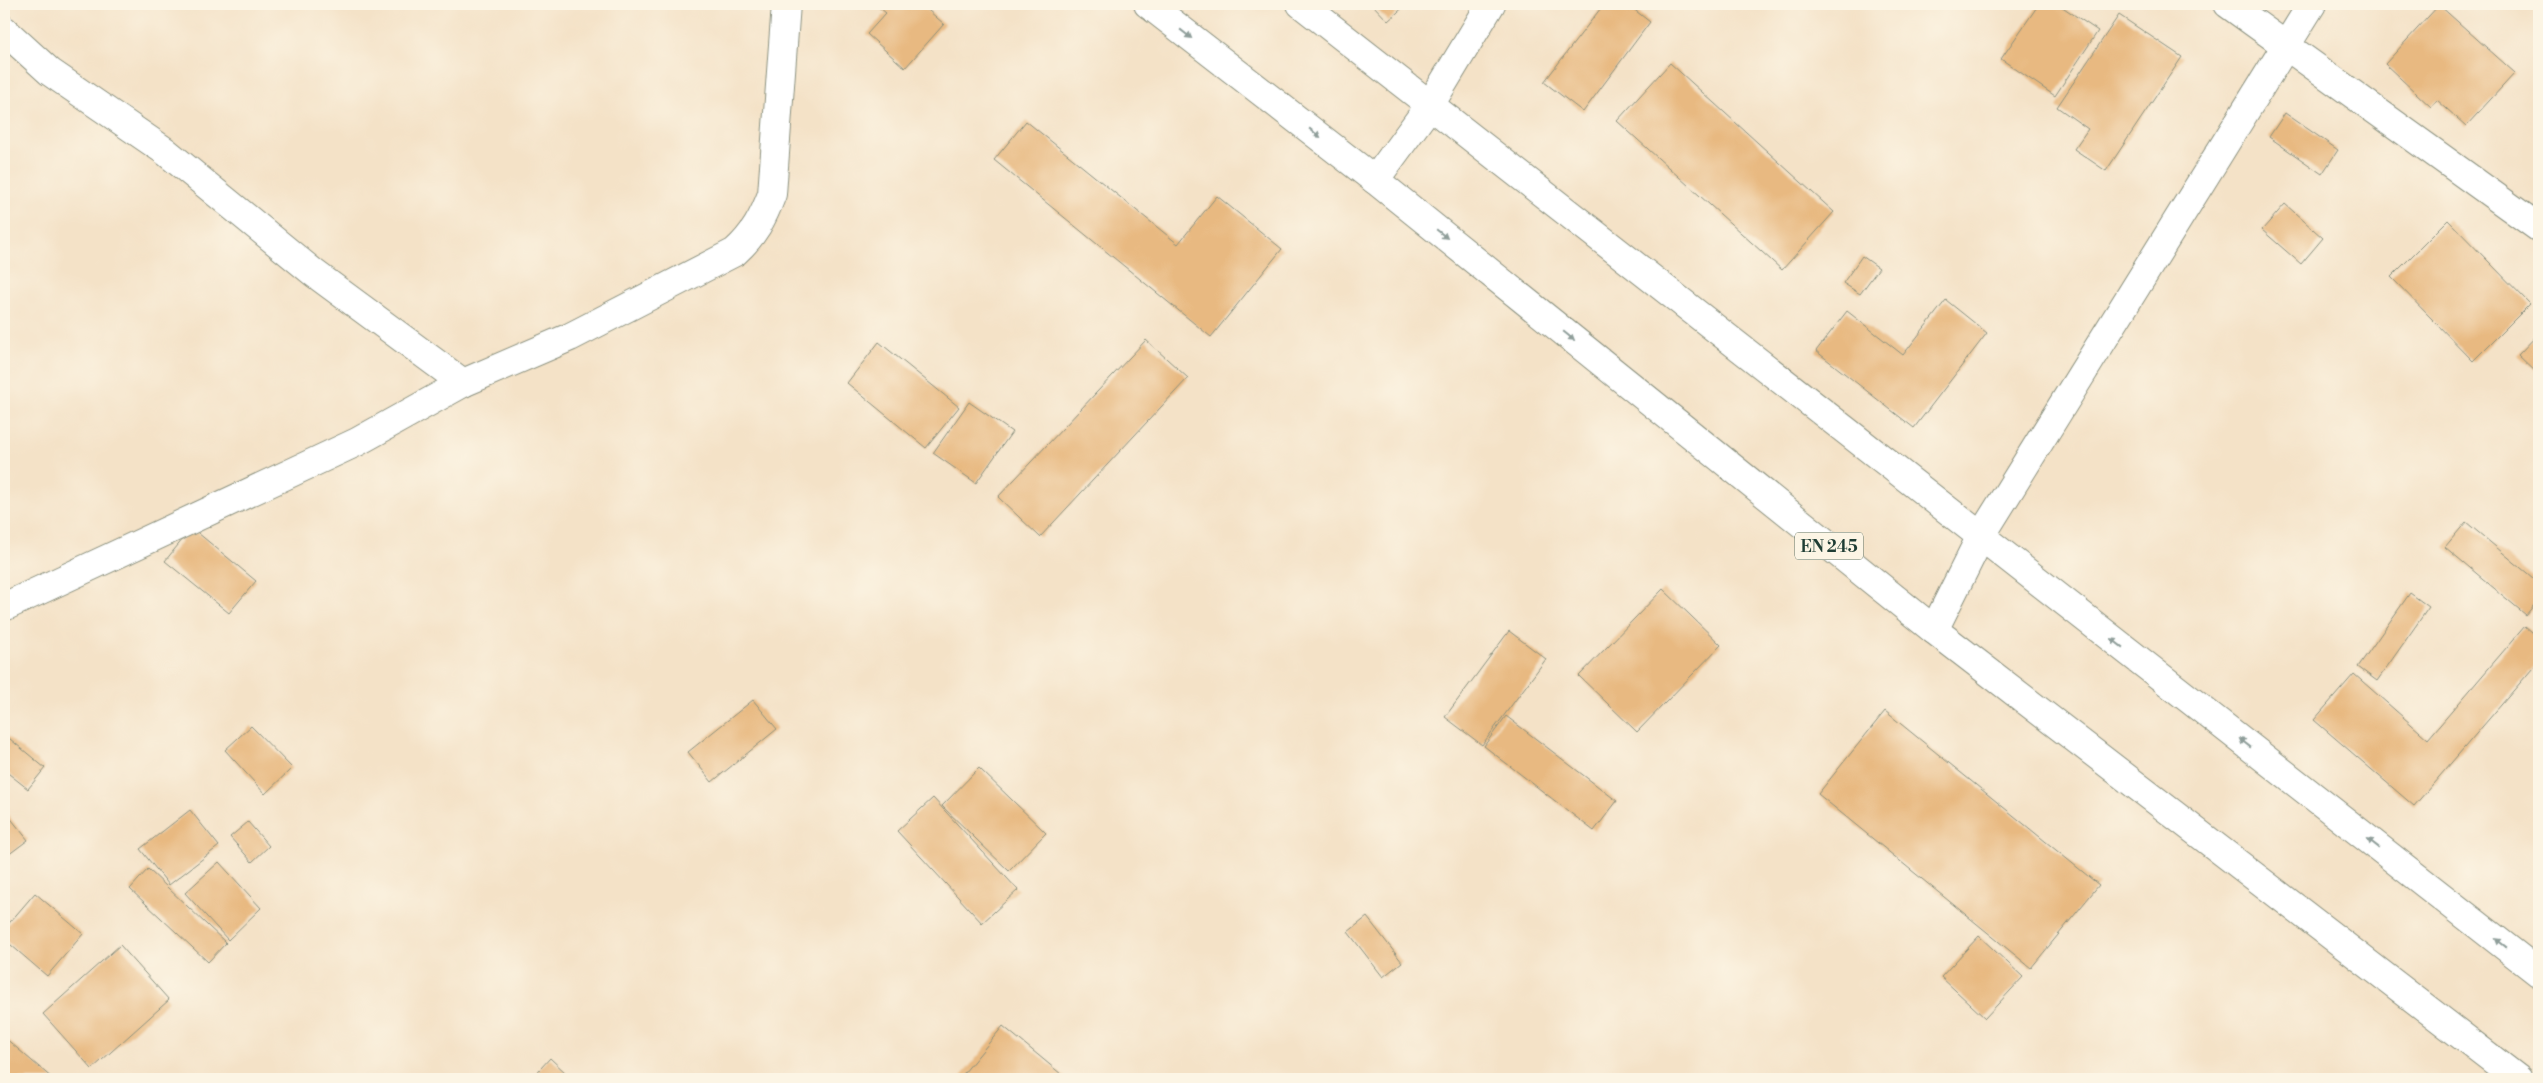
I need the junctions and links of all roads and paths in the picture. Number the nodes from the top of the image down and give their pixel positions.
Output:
1 (786, 4) edge
2 (1148, 4) edge
3 (1301, 4) edge
4 (1491, 4) edge
5 (2228, 4) edge
6 (2312, 4) edge
7 (4, 30) edge
8 (2286, 45) junction
9 (1430, 105) junction
10 (1375, 180) junction
11 (2539, 228) edge
12 (463, 383) junction
13 (1981, 536) junction
14 (4, 607) edge
15 (1934, 630) junction
16 (2539, 973) edge
17 (2518, 1079) edge

1 - 12 main road
2 -> 10 main road, EN 245
3 - 9 main road
4 - 9 main road
5 - 8 main road
6 - 8 main road
7 - 12 main road
8 - 11 main road
8 - 13 main road
9 - 10 main road
9 - 13 main road
10 -> 15 main road, EN 245
12 - 14 main road
13 - 15 main road
16 -> 13 main road
15 - 17 main road, EN 245

